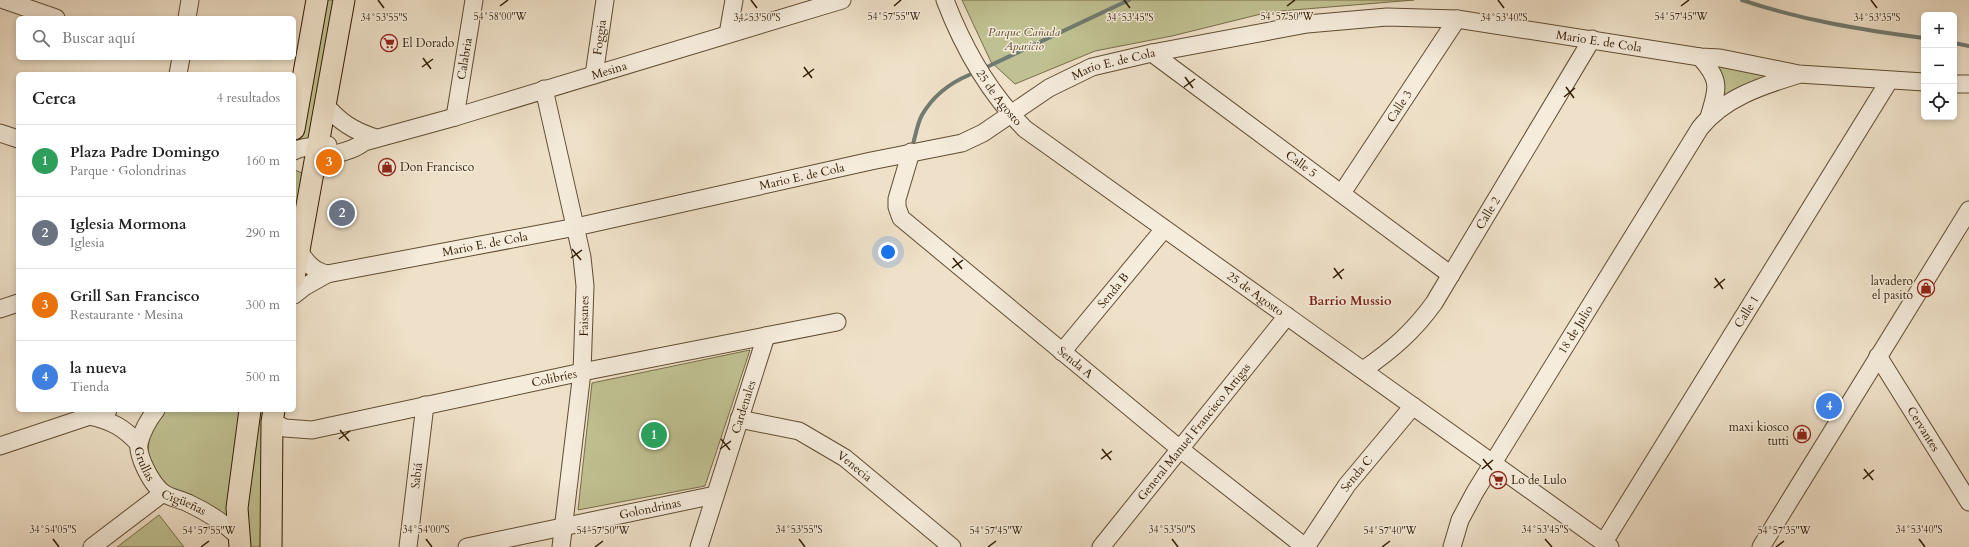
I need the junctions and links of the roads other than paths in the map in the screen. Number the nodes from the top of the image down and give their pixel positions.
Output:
1 (4, 0) edge
2 (190, 0) edge
3 (317, 0) edge
4 (344, 0) edge
5 (474, 0) edge
6 (605, 0) edge
7 (734, 0) edge
8 (842, 0) edge
9 (945, 0) edge
10 (50, 16) edge
11 (187, 16) edge
12 (1457, 19) junction
13 (728, 34) junction
14 (1592, 39) junction
15 (1152, 53) junction
16 (1700, 57) junction
17 (1799, 74) junction
18 (594, 75) junction
19 (1889, 81) junction
20 (1921, 82) edge
21 (1957, 84) edge
22 (1969, 84) edge
23 (544, 89) junction
24 (324, 104) junction
25 (1010, 113) junction
26 (455, 116) junction
27 (1709, 117) junction
28 (296, 118) edge
29 (0, 133) edge
30 (16, 138) edge
31 (370, 140) junction
32 (296, 150) edge
33 (911, 152) junction
34 (318, 154) junction
35 (1342, 193) junction
36 (1969, 211) edge
37 (576, 227) junction
38 (1164, 229) junction
39 (299, 251) junction
40 (296, 267) edge
41 (327, 274) junction
42 (1450, 275) junction
43 (296, 293) edge
44 (16, 304) edge
45 (0, 309) edge
46 (1287, 316) junction
47 (837, 322) dead end
48 (766, 336) junction
49 (1062, 352) junction
50 (1878, 356) junction
51 (1363, 370) junction
52 (582, 372) junction
53 (425, 405) junction
54 (1413, 406) junction
55 (102, 412) edge
56 (155, 412) edge
57 (250, 412) edge
58 (89, 416) junction
59 (273, 416) edge
60 (739, 419) junction
61 (139, 444) junction
62 (0, 446) edge
63 (1180, 449) junction
64 (1492, 464) junction
65 (163, 493) junction
66 (715, 495) junction
67 (1969, 502) edge
68 (564, 526) junction
69 (239, 542) edge
70 (1607, 544) edge
71 (92, 547) edge
72 (271, 547) edge
73 (408, 547) edge
74 (467, 547) edge
75 (561, 547) edge
76 (699, 547) edge
77 (952, 547) edge
78 (1100, 547) edge
79 (1306, 547) edge
80 (1452, 547) edge
81 (1761, 547) edge

1 - 10 street
2 - 11 street
3 - 28 main road
4 - 24 main road
5 - 26 street, Calabria
6 - 18 street, Foggia
7 - 13 street
8 - 13 street, Mesina
9 - 25 street, 25 de Agosto
12 - 14 street, Mario E. de Cola
12 - 15 street, Mario E. de Cola
12 - 35 street, Calle 3
13 - 18 street, Mesina
14 - 16 street, Mario E. de Cola
14 - 42 street, Calle 2
15 - 25 street, Mario E. de Cola
15 - 35 street, Calle 5
16 - 17 street, Mario E. de Cola
16 - 27 street, 18 de Julio
17 - 19 street, Mario E. de Cola
17 - 27 street, 18 de Julio
18 - 23 street, Mesina
19 - 20 street, Mario E. de Cola
19 - 70 street, Calle 1
21 - 22 street
23 - 26 street, Mesina
23 - 37 street, Faisanes
24 - 31 street
24 - 34 main road
25 - 33 street, Mario E. de Cola
25 - 38 street, 25 de Agosto
26 - 31 street, Mesina
27 - 64 street, 18 de Julio
29 - 30 street
31 - 34 street, Mesina
32 - 34 street, Mesina
33 - 37 street, Mario E. de Cola
33 - 49 street, Senda A
34 - 39 main road
35 - 42 street, Calle 5
36 - 50 street
37 - 41 street, Mario E. de Cola
37 - 52 street, Faisanes
38 - 46 street, 25 de Agosto
38 - 49 street, Senda B
39 - 40 main road
39 - 41 street
41 - 43 street, Mario E. de Cola
42 - 51 street, Calle 2
44 - 45 street
46 - 51 street, 25 de Agosto
46 - 63 street, General Manuel Francisco Artigas
47 - 48 street, Colibríes
48 - 52 street, Colibríes
48 - 60 street, Cardenales
49 - 63 street, Senda A
50 - 67 street, Cervantes
50 - 81 street
51 - 54 street, 25 de Agosto
52 - 53 street, Colibríes
52 - 68 street, Faisanes
53 - 59 street, Colibríes
53 - 73 street, Sabiá
54 - 64 street, 25 de Agosto
54 - 79 street, Senda C
55 - 58 street
56 - 61 street, Grullas
57 - 69 main road
58 - 61 street
58 - 62 street
59 - 72 main road
60 - 66 street, Cardenales
60 - 77 street, Venecia
61 - 65 street, Grullas
63 - 78 street, General Manuel Francisco Artigas
63 - 79 street, Senda A
64 - 70 street, 25 de Agosto
64 - 80 street, 18 de Julio
65 - 69 street, Cigüeñas
65 - 71 street, Cigüeñas
66 - 68 street, Golondrinas
66 - 76 street, Cardenales
68 - 74 street, Golondrinas
68 - 75 street, Faisanes

